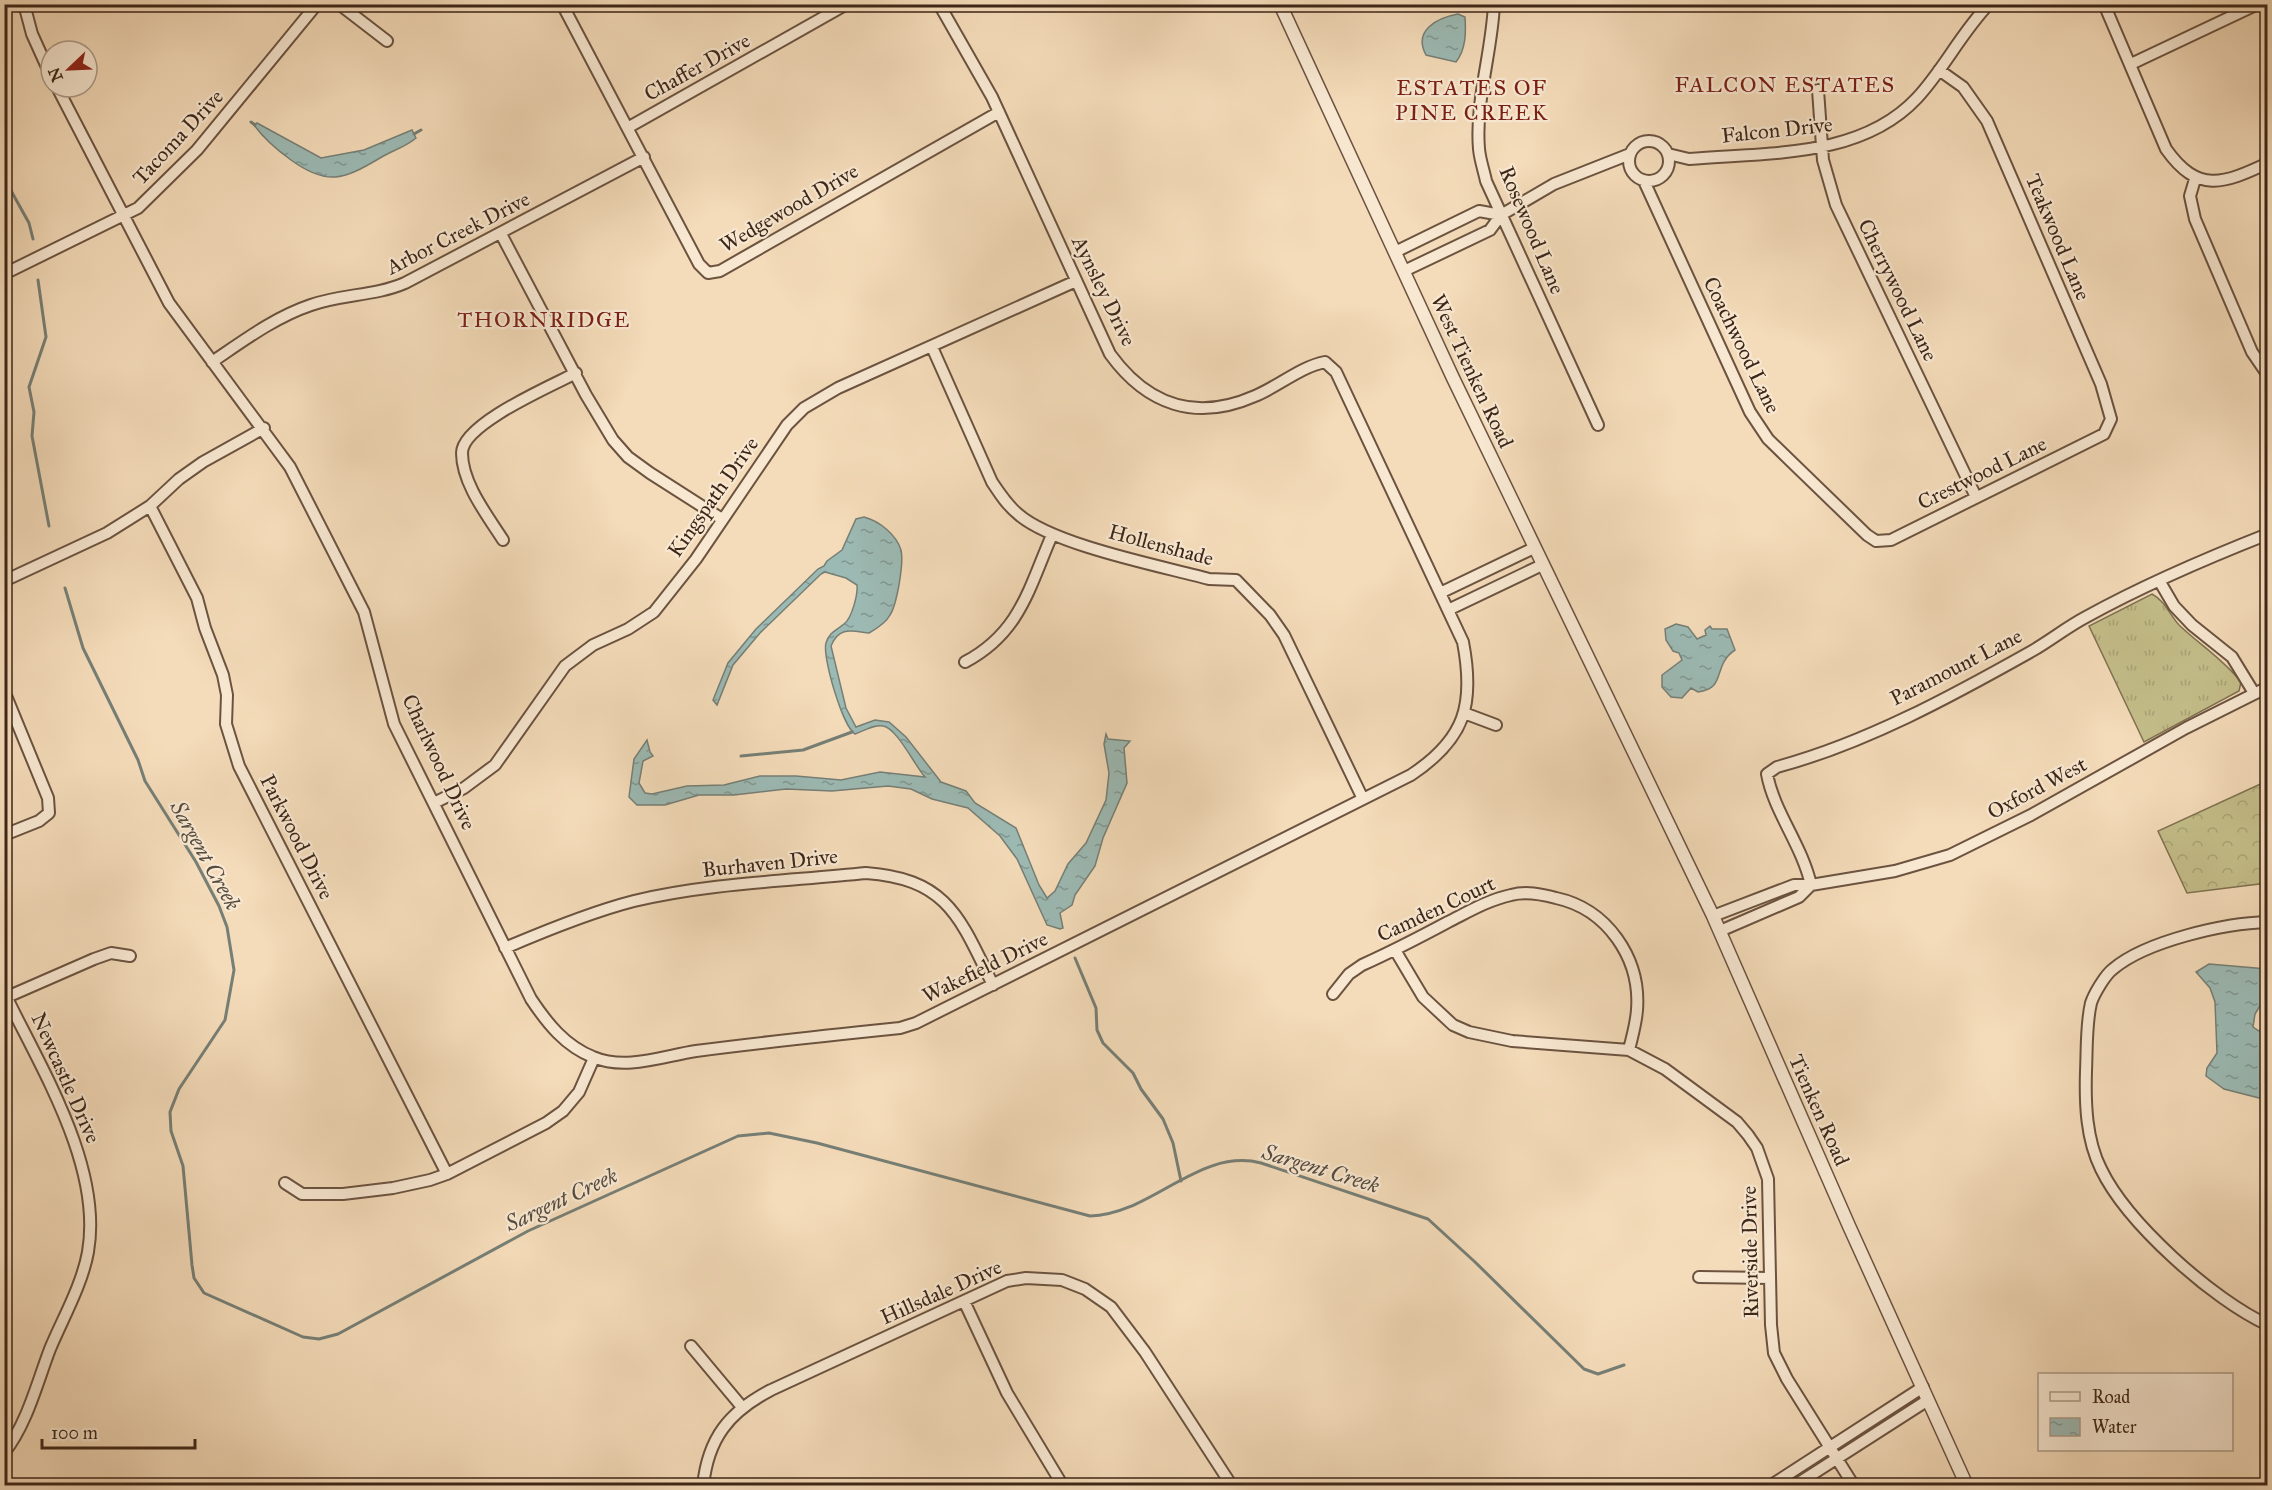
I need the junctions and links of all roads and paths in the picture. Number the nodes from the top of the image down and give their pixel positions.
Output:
1 (24, 4) edge
2 (317, 4) edge
3 (339, 4) edge
4 (562, 4) edge
5 (847, 4) edge
6 (939, 4) edge
7 (1280, 4) edge
8 (1494, 4) edge
9 (2104, 4) edge
10 (2258, 4) edge
11 (1989, 5) edge
12 (387, 40) dead end
13 (39, 49) edge
14 (2131, 64) junction
15 (1940, 70) junction
16 (1818, 90) dead end
17 (63, 99) edge
18 (999, 112) junction
19 (629, 127) junction
20 (1823, 147) junction
21 (1630, 154) junction
22 (1668, 154) junction
23 (644, 157) junction
24 (1689, 159) junction
25 (2268, 163) edge
26 (1604, 166) junction
27 (1668, 168) junction
28 (1631, 171) junction
29 (2195, 179) junction
30 (1658, 180) junction
31 (1644, 181) junction
32 (1652, 198) junction
33 (1501, 214) junction
34 (123, 216) junction
35 (501, 234) junction
36 (1395, 252) junction
37 (1404, 271) junction
38 (4, 274) edge
39 (1076, 281) junction
40 (932, 348) junction
41 (212, 362) junction
42 (2268, 371) edge
43 (576, 373) junction
44 (1598, 425) dead end
45 (264, 428) junction
46 (2104, 434) joint
47 (1976, 497) junction
48 (150, 506) junction
49 (722, 519) junction
50 (2268, 534) edge
51 (1052, 535) junction
52 (502, 540) dead end
53 (1876, 541) joint
54 (1534, 548) junction
55 (1542, 565) junction
56 (4, 581) edge
57 (2160, 582) junction
58 (1440, 593) junction
59 (1448, 610) junction
60 (965, 662) dead end
61 (2268, 687) edge
62 (4, 691) edge
63 (2254, 693) junction
64 (1464, 713) junction
65 (1496, 725) dead end
66 (1633, 752) joint
67 (1363, 799) junction
68 (434, 803) junction
69 (4, 835) edge
70 (1811, 885) junction
71 (1713, 916) junction
72 (2268, 922) edge
73 (1719, 931) junction
74 (506, 948) junction
75 (1395, 950) junction
76 (130, 956) dead end
77 (993, 985) junction
78 (1333, 994) dead end
79 (6, 995) edge
80 (1629, 1050) junction
81 (594, 1058) junction
82 (447, 1173) junction
83 (285, 1183) dead end
84 (1699, 1276) dead end
85 (1770, 1278) junction
86 (964, 1301) junction
87 (2268, 1325) edge
88 (691, 1346) dead end
89 (1923, 1387) junction
90 (1928, 1400) junction
91 (742, 1407) junction
92 (1831, 1447) junction
93 (4, 1453) edge
94 (1838, 1457) junction
95 (703, 1485) edge
96 (1063, 1485) edge
97 (1232, 1485) edge
98 (1770, 1485) edge
99 (1794, 1485) edge
100 (1854, 1485) edge
101 (1967, 1485) edge

1 - 13 street
2 - 34 street, Tacoma Drive
3 - 12 street
4 - 19 street, Wedgewood Drive
5 - 19 street, Chaffer Drive
6 - 18 street, Aynsley Drive
7 - 36 street, West Tienken Road
8 - 33 street, Rosewood Lane
9 - 14 street
10 - 14 street
11 - 15 street, Falcon Drive
14 - 29 street
15 - 20 street, Falcon Drive
15 - 46 street, Teakwood Lane
16 - 20 street, Cherrywood Lane
17 - 34 street
18 - 23 street, Wedgewood Drive
18 - 39 street, Aynsley Drive
19 - 23 street, Wedgewood Drive
20 - 24 street, Falcon Drive
20 - 47 street, Cherrywood Lane
21 - 22 street
21 - 26 street
21 - 28 street
22 - 24 street, Falcon Drive
22 - 27 street
23 - 35 street, Arbor Creek Drive
24 - 27 street, Falcon Drive
25 - 29 street
26 - 28 street
26 - 33 street
27 - 30 street
28 - 31 street
29 - 42 street
30 - 31 street
30 - 32 street
31 - 32 street, Coachwood Lane
32 - 53 street, Coachwood Lane
33 - 36 street
33 - 37 street
33 - 44 street, Rosewood Lane
34 - 38 street, Tacoma Drive
34 - 41 street
35 - 41 street, Arbor Creek Drive
35 - 43 street
36 - 37 street, West Tienken Road
37 - 54 street, West Tienken Road
39 - 40 street, Kingspath Drive
39 - 58 street, Aynsley Drive
40 - 49 street, Kingspath Drive
40 - 51 street, Hollenshade
41 - 45 street
43 - 49 street
43 - 52 street
45 - 48 street
45 - 68 street, Charlwood Drive
46 - 47 street, Crestwood Lane
47 - 53 street, Crestwood Lane
48 - 56 street
48 - 82 street, Parkwood Drive
49 - 68 street, Kingspath Drive
50 - 57 street, Paramount Lane
51 - 60 street
51 - 67 street, Hollenshade
54 - 55 street, West Tienken Road
54 - 58 street
55 - 59 street
55 - 66 street, West Tienken Road
57 - 63 street
57 - 70 street, Paramount Lane
58 - 59 street, Aynsley Drive
59 - 64 street, Aynsley Drive
61 - 63 street, Oxford West
62 - 69 street
63 - 70 street, Oxford West
64 - 65 street
64 - 67 street, Wakefield Drive
66 - 71 street, Tienken Road
67 - 77 street, Wakefield Drive
68 - 74 street, Charlwood Drive
70 - 71 street, Oxford West
70 - 73 street, Oxford West
71 - 73 street, Tienken Road
72 - 87 street
73 - 89 street, Tienken Road
74 - 77 street, Burhaven Drive
74 - 81 street, Charlwood Drive
75 - 78 street, Camden Court
75 - 80 street, Riverside Drive
75 - 80 street, Camden Court
76 - 79 street
77 - 81 street, Wakefield Drive
79 - 93 street, Newcastle Drive
80 - 85 street, Riverside Drive
81 - 82 street
82 - 83 street
84 - 85 street
85 - 92 street, Riverside Drive
86 - 91 street, Hillsdale Drive
86 - 96 street
86 - 97 street, Hillsdale Drive
88 - 91 street
89 - 90 street, Tienken Road
89 - 92 street
90 - 94 street
90 - 101 street, Tienken Road
91 - 95 street, Hillsdale Drive
92 - 94 street, Riverside Drive
92 - 98 street
94 - 99 street
94 - 100 street, Riverside Drive

